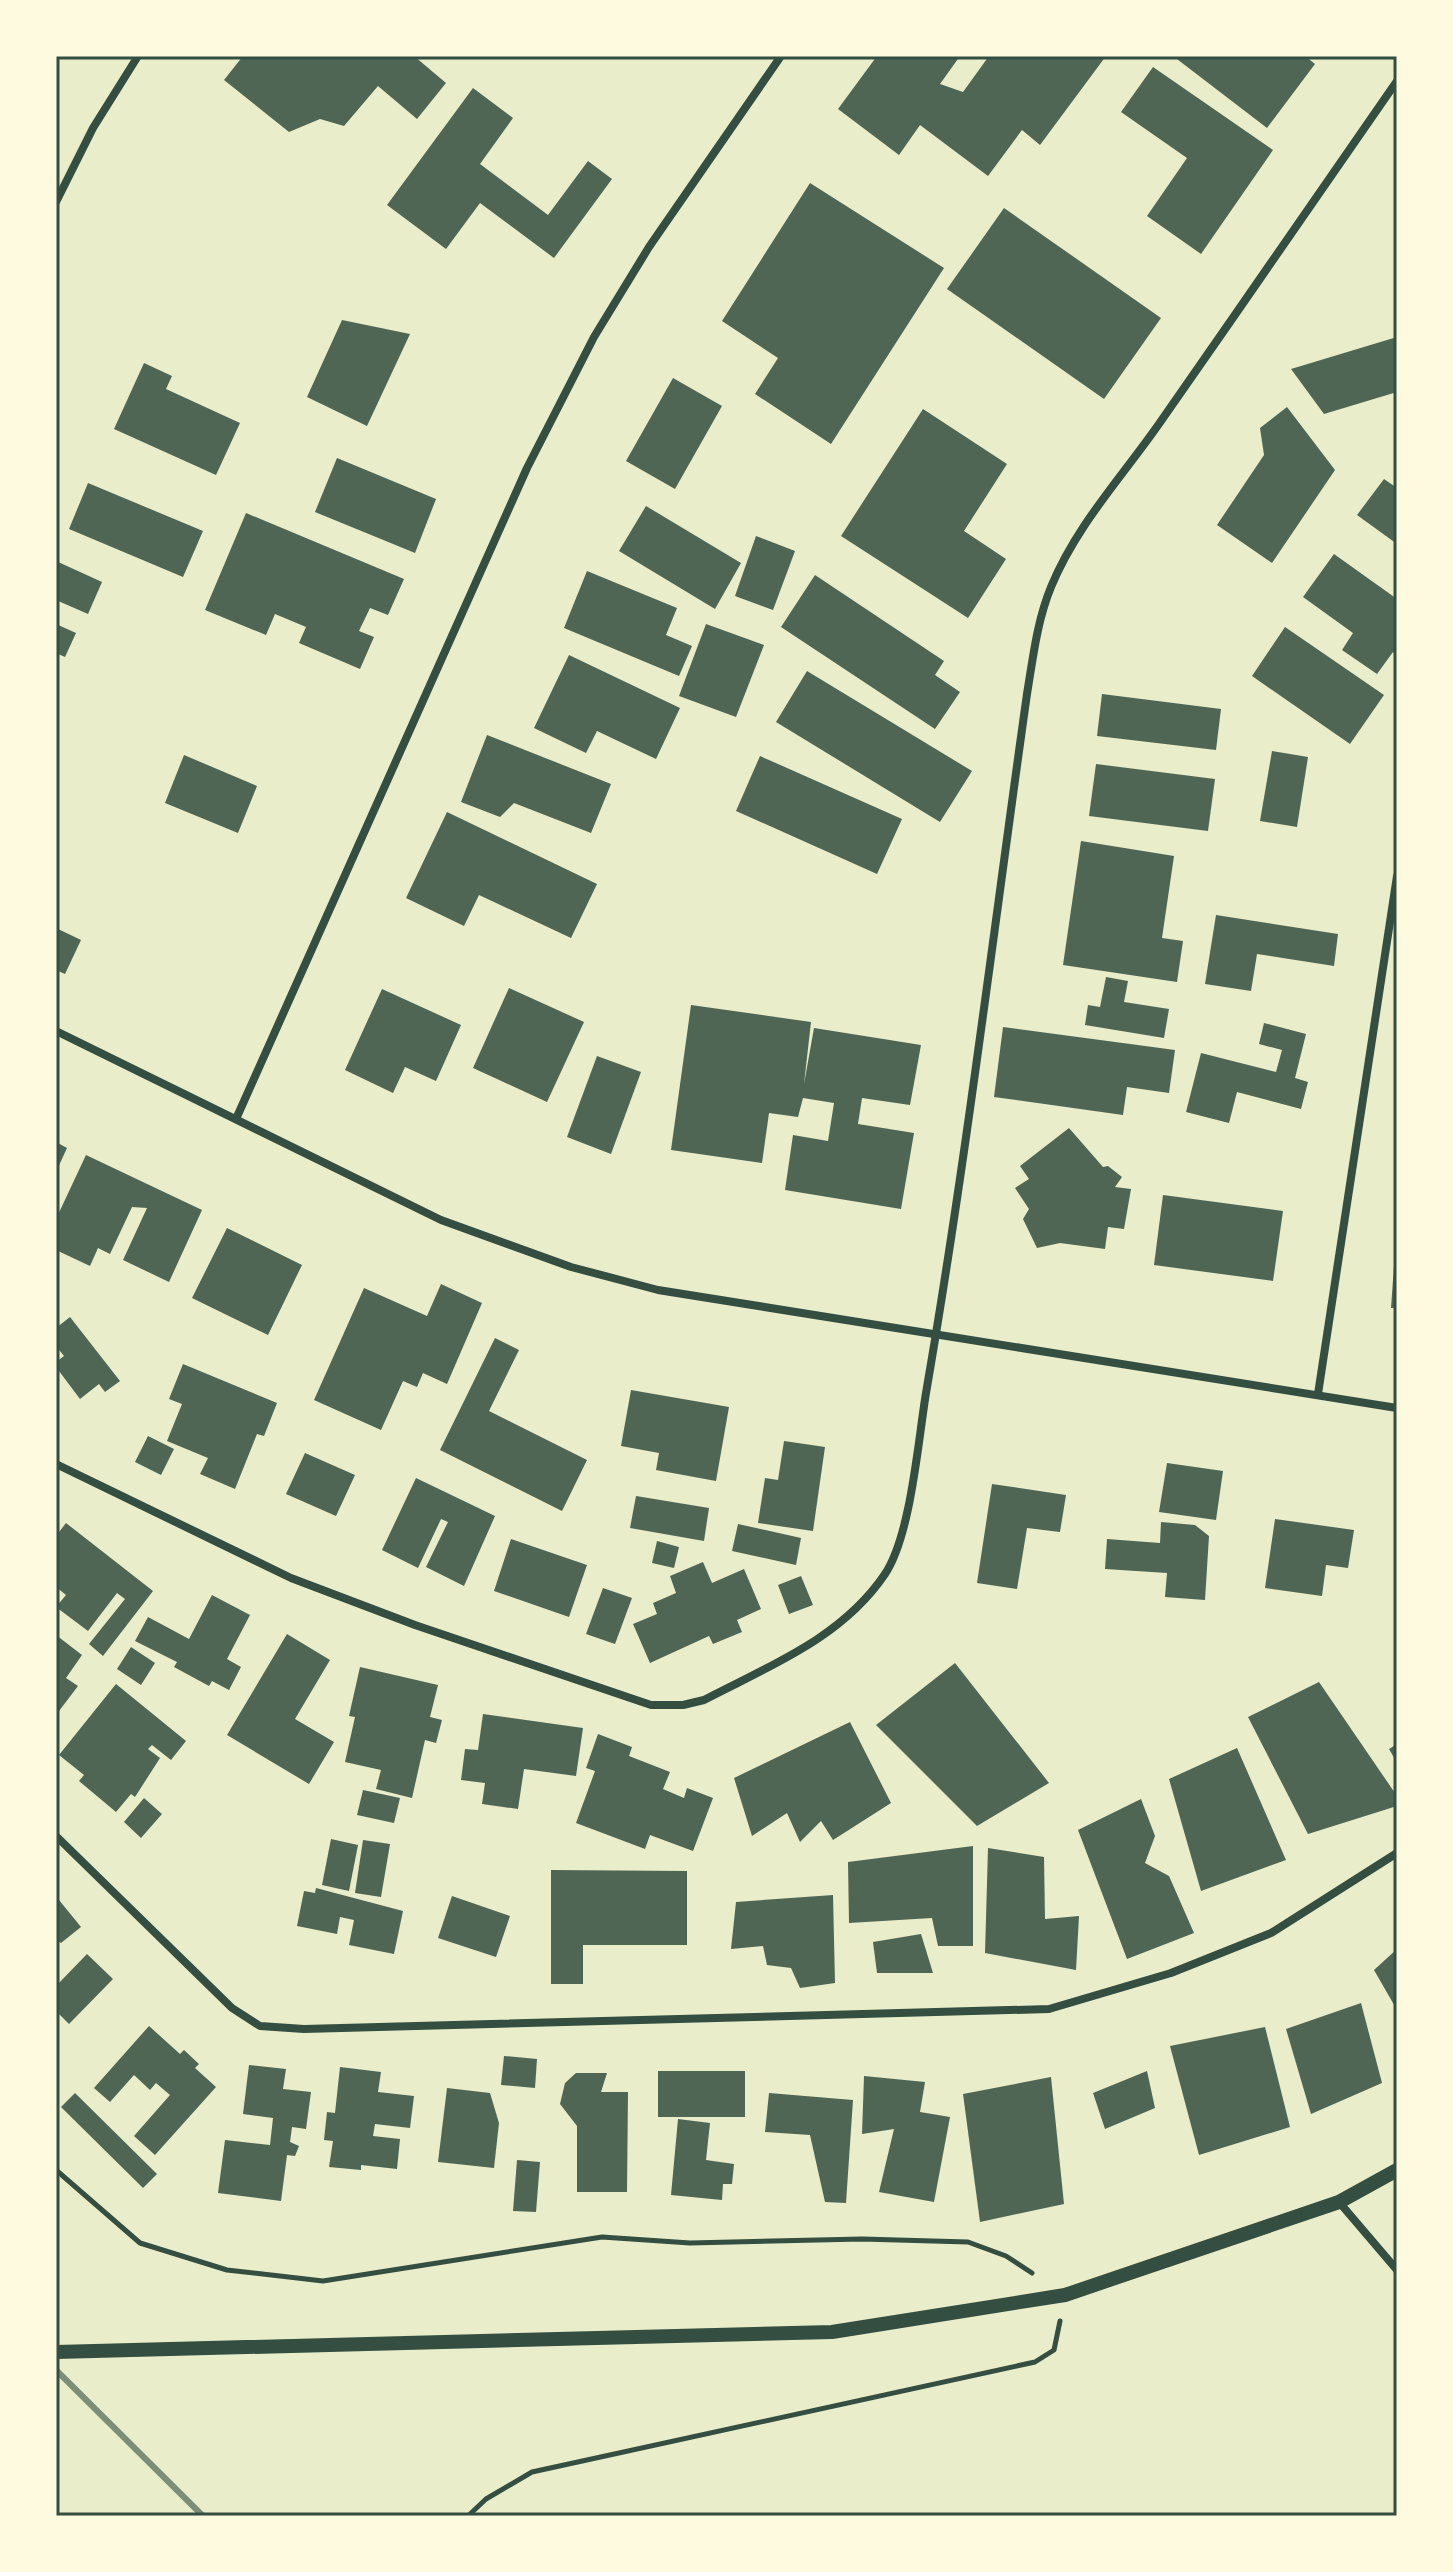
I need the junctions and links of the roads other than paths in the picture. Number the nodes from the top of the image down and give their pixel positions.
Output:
1 (138, 56) edge
2 (781, 56) edge
3 (1397, 81) edge
4 (56, 202) edge
5 (1397, 876) edge
6 (56, 1031) edge
7 (236, 1119) junction
8 (937, 1332) junction
9 (1318, 1394) junction
10 (1397, 1408) edge
11 (56, 1464) edge
12 (56, 1836) edge
13 (1397, 1853) edge
14 (1397, 2170) edge
15 (1339, 2202) junction
16 (1397, 2270) edge
17 (56, 2352) edge

1 - 4 street
2 - 7 street
3 - 8 street
5 - 9 street
6 - 7 street
7 - 8 street
8 - 9 street
8 - 11 street
9 - 10 street
12 - 13 street
14 - 15 street
15 - 16 street
15 - 17 street

